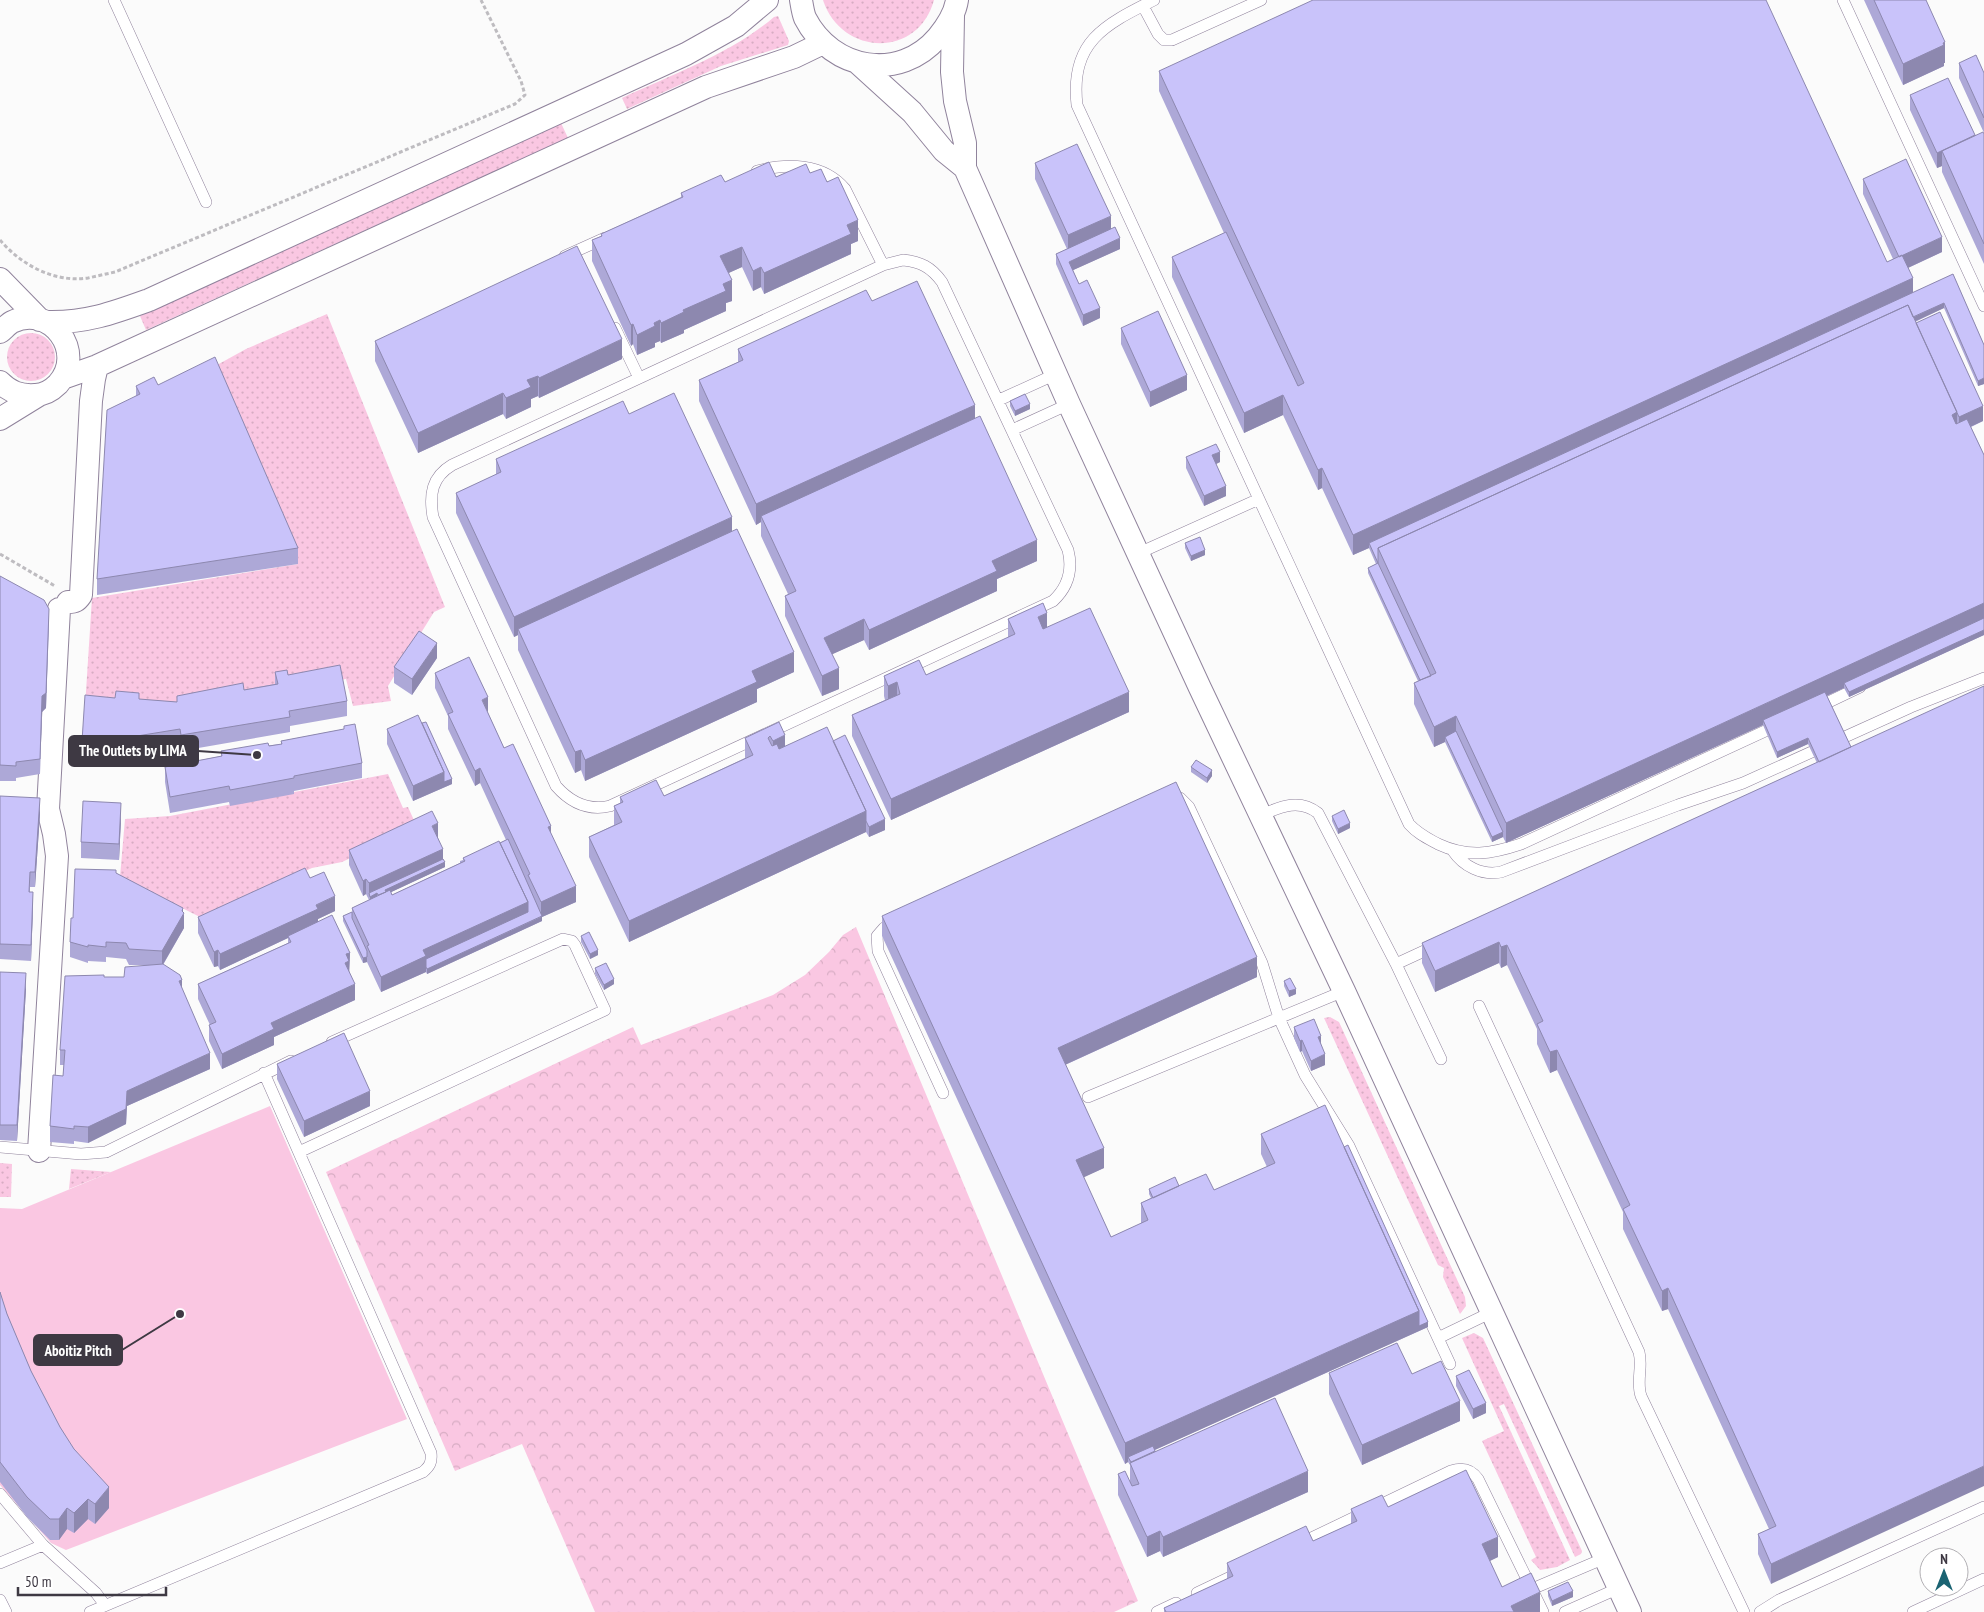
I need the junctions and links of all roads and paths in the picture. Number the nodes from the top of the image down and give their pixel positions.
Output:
1 (114, 0) edge
2 (481, 0) edge
3 (766, 0) edge
4 (801, 0) edge
5 (1154, 0) edge
6 (1261, 0) edge
7 (1844, 0) edge
8 (956, 5) edge
9 (1143, 6) junction
10 (822, 43) junction
11 (857, 62) junction
12 (965, 168) junction
13 (747, 174) edge
14 (206, 202) dead end
15 (614, 234) edge
16 (0, 240) edge
17 (552, 262) edge
18 (883, 265) junction
19 (0, 279) edge
20 (1984, 306) edge
21 (611, 318) edge
22 (43, 321) junction
23 (0, 332) edge
24 (97, 366) junction
25 (1056, 374) junction
26 (63, 378) junction
27 (639, 378) junction
28 (0, 382) edge
29 (39, 395) junction
30 (999, 400) junction
31 (1069, 404) junction
32 (0, 419) edge
33 (1012, 430) junction
34 (1259, 500) junction
35 (0, 554) edge
36 (1140, 554) junction
37 (64, 605) junction
38 (1984, 678) edge
39 (1868, 684) edge
40 (1806, 712) edge
41 (1788, 721) edge
42 (1161, 798) edge
43 (1261, 815) junction
44 (1453, 851) junction
45 (902, 920) edge
46 (1444, 941) edge
47 (1396, 964) junction
48 (1344, 991) junction
49 (1479, 1006) dead end
50 (1279, 1018) junction
51 (324, 1046) edge
52 (298, 1057) edge
53 (1441, 1059) dead end
54 (264, 1073) junction
55 (943, 1093) dead end
56 (1088, 1097) dead end
57 (0, 1147) edge
58 (38, 1151) junction
59 (299, 1152) junction
60 (1492, 1312) junction
61 (1438, 1338) junction
62 (1450, 1364) dead end
63 (0, 1494) edge
64 (1984, 1507) edge
65 (43, 1544) junction
66 (1291, 1548) edge
67 (1605, 1558) junction
68 (0, 1563) edge
69 (1246, 1569) edge
70 (1984, 1579) edge
71 (1618, 1588) junction
72 (1532, 1590) junction
73 (0, 1600) edge
74 (105, 1606) junction
75 (6, 1612) edge
76 (90, 1612) edge
77 (1157, 1612) edge
78 (1543, 1612) edge
79 (1565, 1612) edge
80 (1630, 1612) edge
81 (1744, 1612) edge
82 (1760, 1612) edge
83 (1913, 1612) edge

1 - 14 lane
2 - 16 path
3 - 22 street
4 - 10 street
5 - 9 lane
6 - 9 lane
7 - 20 lane
8 - 11 street
8 - 12 street
9 - 34 lane
10 - 11 street
10 - 24 street
11 - 12 street
12 - 25 street
13 - 18 lane
15 - 17 lane
18 - 27 lane
18 - 30 lane
19 - 22 street
21 - 27 lane
22 - 23 street
22 - 26 street
24 - 26 street
24 - 37 street
25 - 30 lane
25 - 31 street
26 - 29 street
27 - 33 lane
28 - 29 street
29 - 32 street
30 - 33 lane
31 - 33 lane
31 - 36 street
34 - 36 lane
34 - 44 lane
35 - 37 path
36 - 43 street
37 - 58 street
38 - 44 lane
39 - 40 lane
41 - 44 lane
42 - 50 lane
43 - 47 lane
43 - 48 street
45 - 55 lane
46 - 47 lane
47 - 53 lane
48 - 50 lane
48 - 60 street
49 - 81 lane
50 - 56 lane
50 - 61 lane
51 - 59 lane
52 - 54 lane
54 - 58 lane
54 - 59 lane
57 - 58 lane
59 - 74 lane
60 - 61 lane
60 - 67 street
61 - 62 lane
63 - 65 lane
64 - 82 lane
65 - 68 lane
65 - 74 lane
66 - 72 lane
67 - 71 street
67 - 72 lane
69 - 77 lane
70 - 83 lane
71 - 79 lane
71 - 80 street
72 - 78 lane
73 - 75 lane
74 - 76 lane

